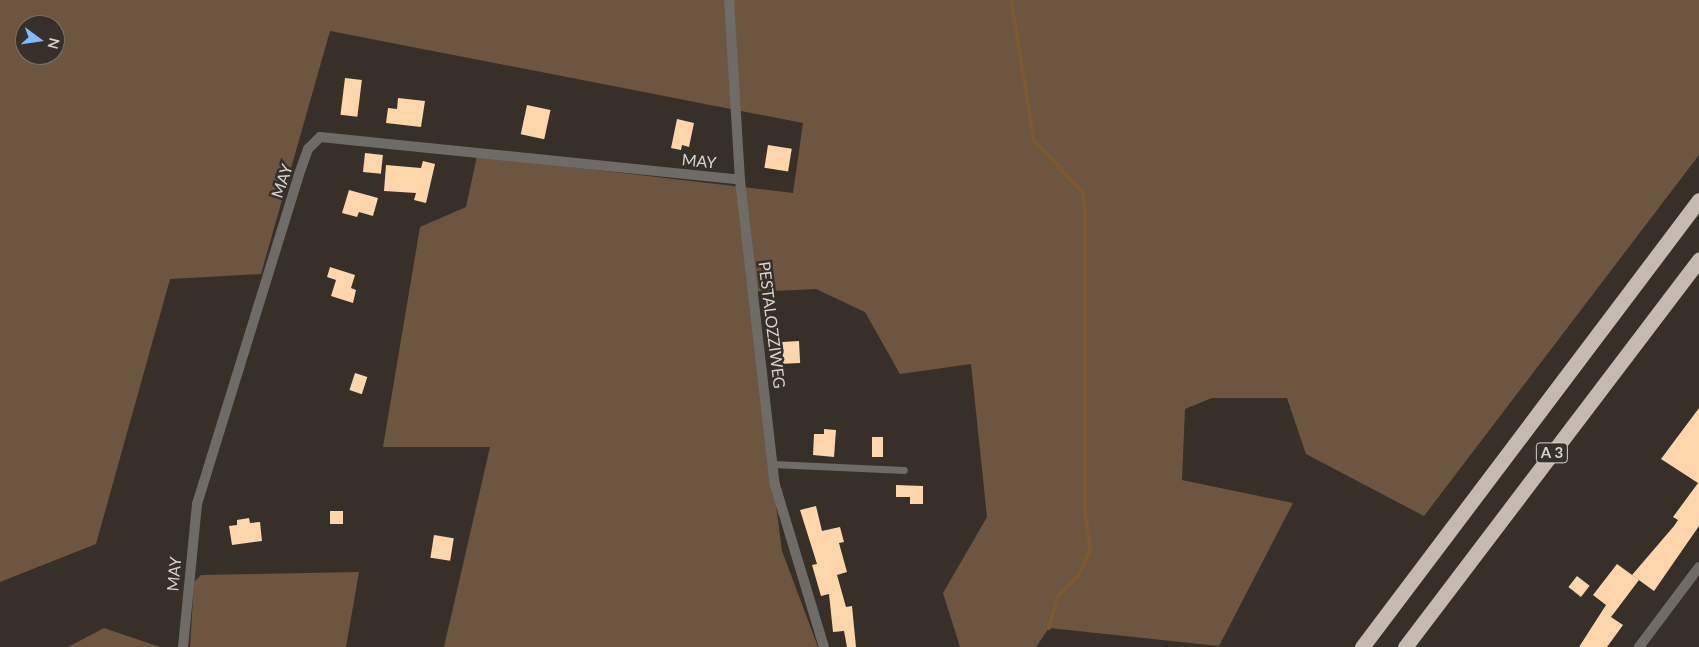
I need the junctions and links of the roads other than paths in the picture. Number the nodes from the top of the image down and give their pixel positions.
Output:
1 (728, 0) edge
2 (740, 180) junction
3 (1699, 200) edge
4 (1699, 258) edge
5 (773, 464) junction
6 (904, 470) dead end
7 (1699, 567) edge
8 (183, 647) edge
9 (824, 647) edge
10 (1362, 647) edge
11 (1405, 647) edge
12 (1639, 647) edge

1 - 2 street, PESTALOZZIWEG
2 - 5 street, PESTALOZZIWEG
2 - 8 street, MAY
3 - 10 highway, A 3
4 - 11 highway, A 3
5 - 6 lane
5 - 9 street, PESTALOZZIWEG
7 - 12 street

